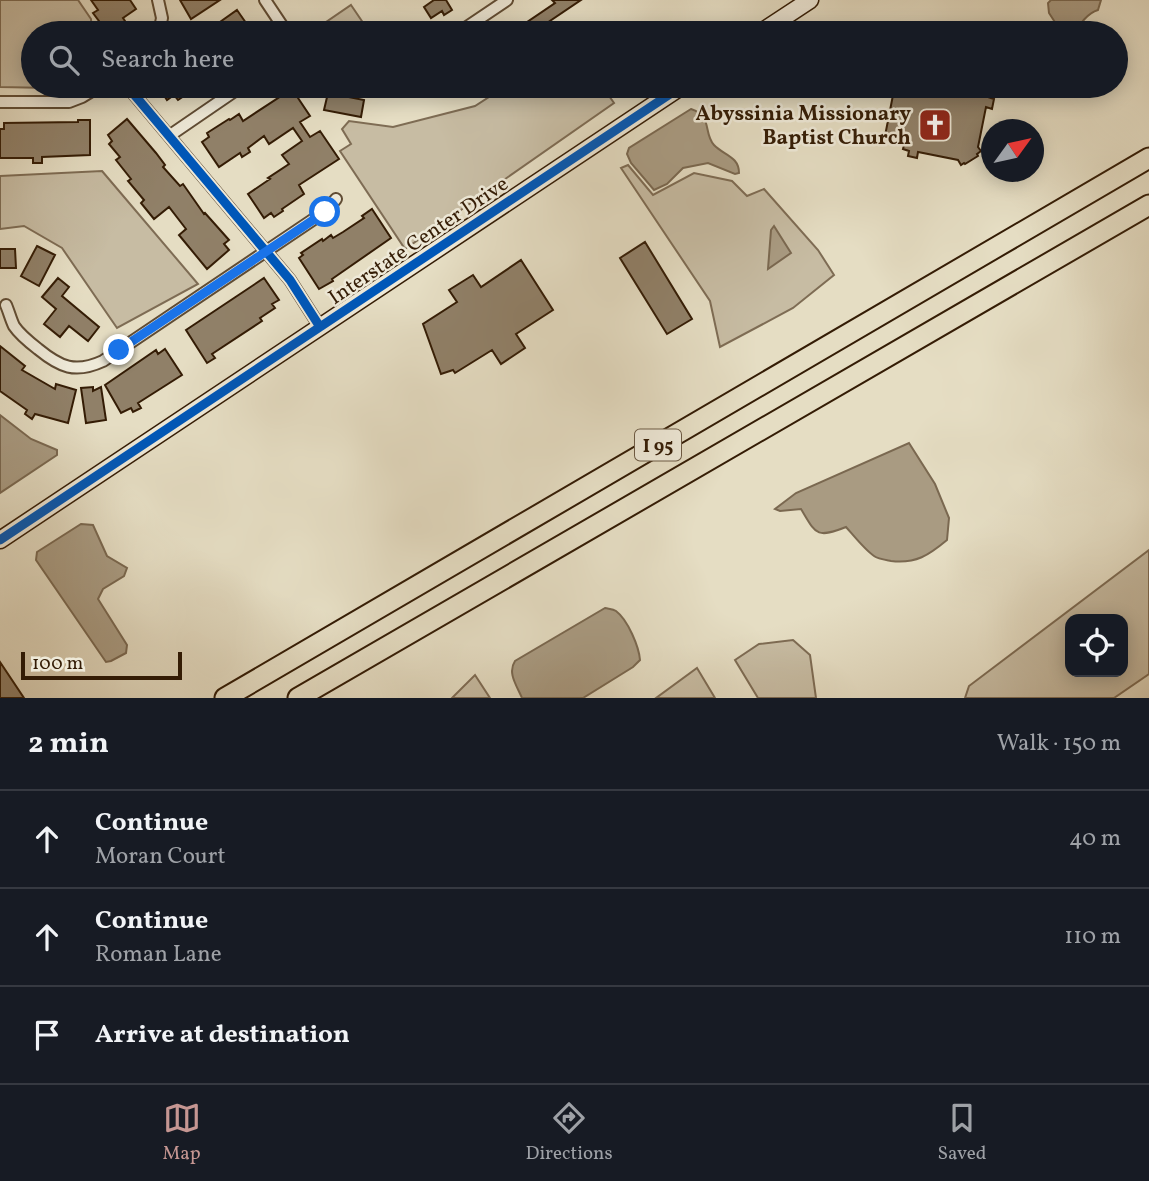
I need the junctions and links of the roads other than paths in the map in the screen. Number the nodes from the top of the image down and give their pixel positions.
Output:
1 (158, 0) edge
2 (265, 0) edge
3 (507, 0) edge
4 (810, 0) edge
5 (161, 21) edge
6 (279, 21) edge
7 (476, 21) edge
8 (778, 21) edge
9 (79, 98) edge
10 (137, 98) edge
11 (224, 98) edge
12 (663, 98) edge
13 (0, 102) edge
14 (169, 136) junction
15 (1149, 158) edge
16 (336, 199) dead end
17 (1149, 205) edge
18 (266, 252) junction
19 (6, 305) dead end
20 (320, 327) junction
21 (0, 540) edge
22 (225, 698) edge
23 (298, 698) edge

1 - 5 street
2 - 6 street
3 - 7 street
4 - 8 street
9 - 13 street
10 - 14 street
11 - 14 street
12 - 20 street, Interstate Center Drive
14 - 18 street
15 - 22 highway, I 95
16 - 18 street
17 - 23 highway, I 95
18 - 19 street
18 - 20 street
20 - 21 street, Interstate Center Drive

